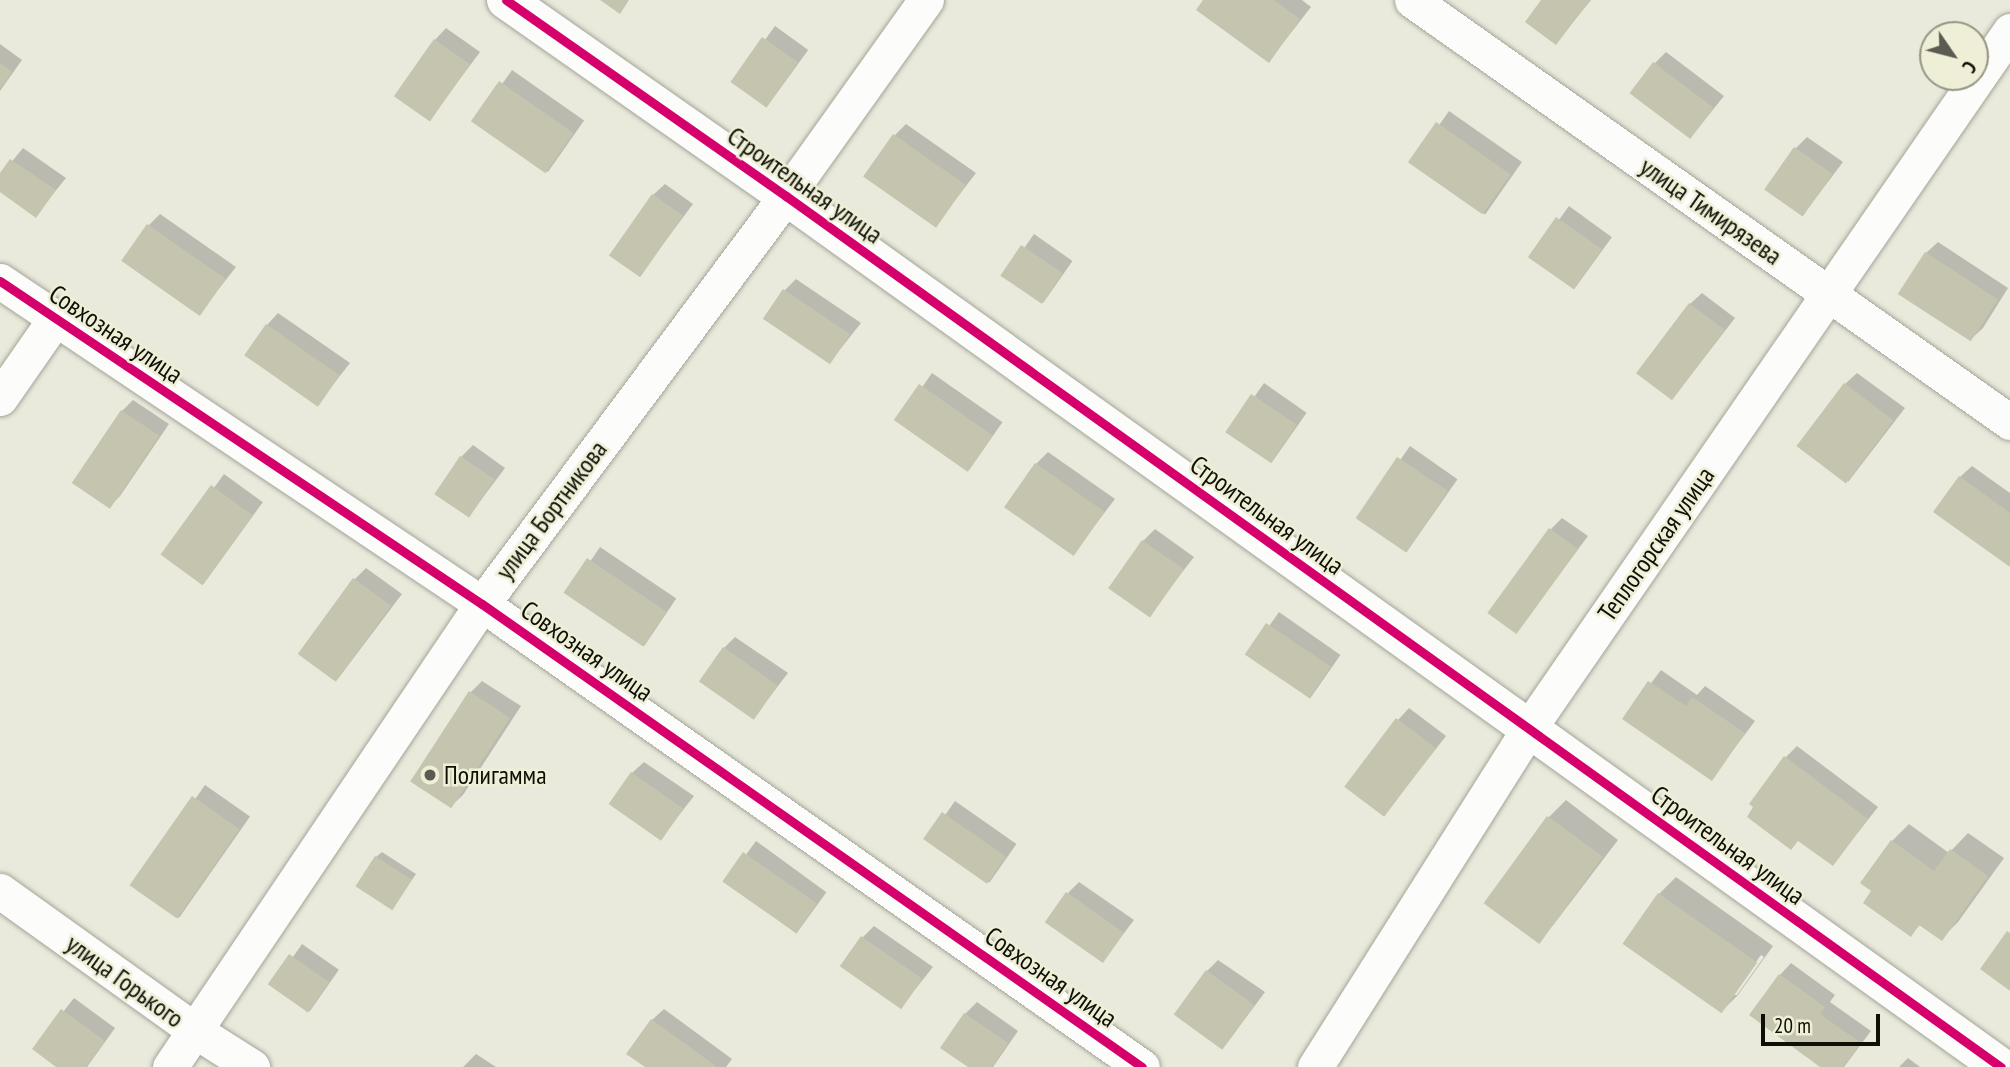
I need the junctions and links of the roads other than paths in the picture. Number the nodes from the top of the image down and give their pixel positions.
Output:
1 (506, 0) edge
2 (926, 0) edge
3 (1412, 0) edge
4 (2010, 31) edge
5 (786, 196) junction
6 (0, 281) edge
7 (1828, 294) junction
8 (55, 319) junction
9 (0, 398) edge
10 (2010, 422) edge
11 (482, 604) junction
12 (1529, 728) junction
13 (0, 891) edge
14 (194, 1030) junction
15 (170, 1067) edge
16 (252, 1067) edge
17 (1142, 1067) edge
18 (1315, 1067) edge
19 (2001, 1067) edge

1 - 5 street, Строительная улица
2 - 5 street, улица Бортникова
3 - 7 street, улица Тимирязева
4 - 7 street, Теплогорская улица
5 - 11 street, улица Бортникова
5 - 12 street, Строительная улица
6 - 8 street, Совхозная улица
7 - 10 street, улица Тимирязева
7 - 12 street, Теплогорская улица
8 - 9 street
8 - 11 street, Совхозная улица
11 - 14 street, улица Бортникова
11 - 17 street, Совхозная улица
12 - 18 street, Теплогорская улица
12 - 19 street, Строительная улица
13 - 14 street, улица Горького
14 - 15 street, улица Бортникова
14 - 16 street, улица Горького

